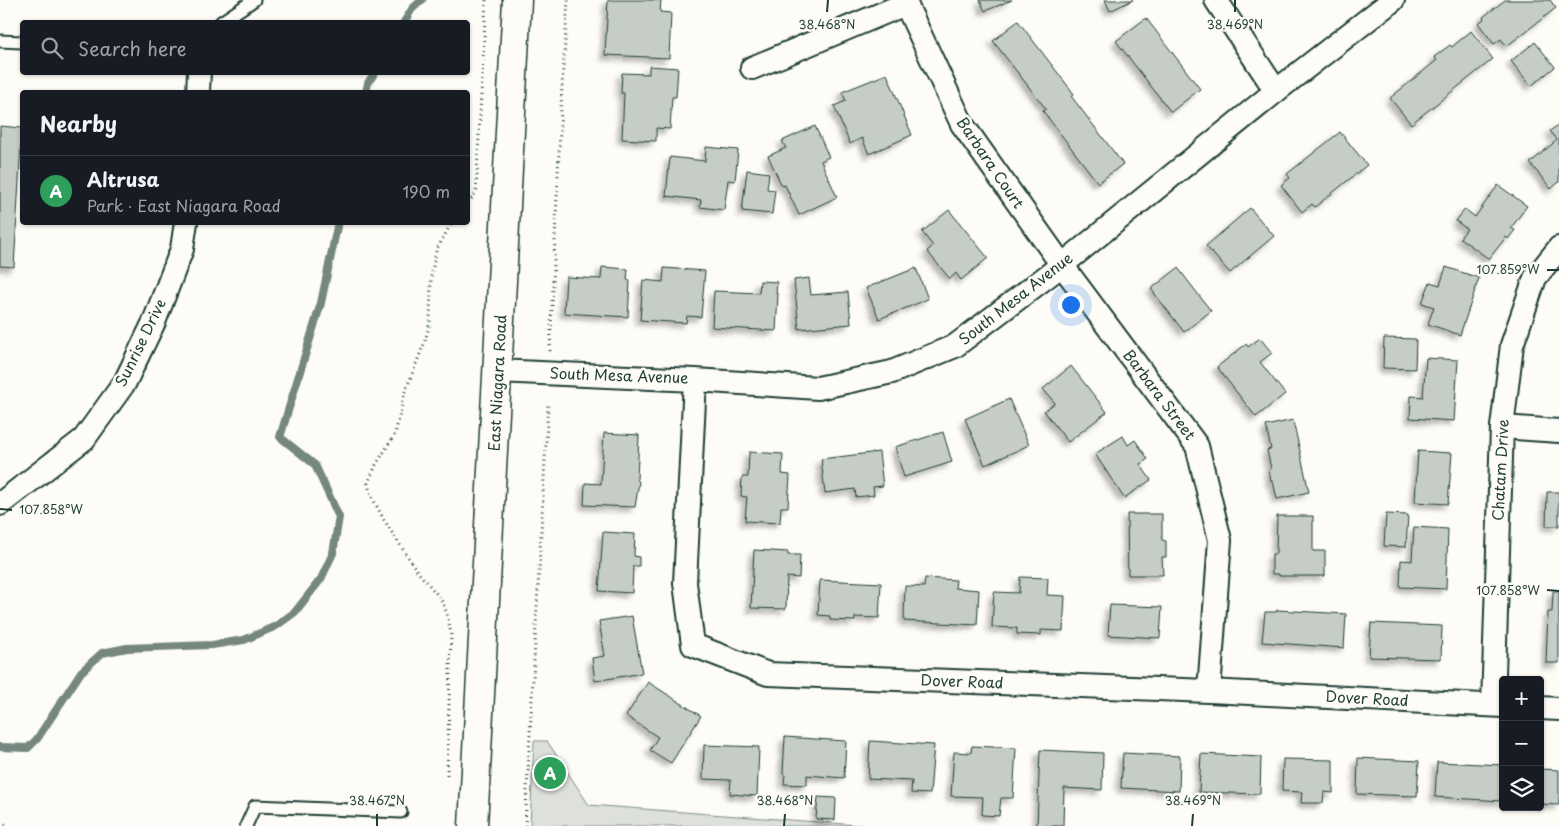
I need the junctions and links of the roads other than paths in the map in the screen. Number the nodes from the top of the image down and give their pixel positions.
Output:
1 (254, 0) edge
2 (517, 0) edge
3 (1216, 0) edge
4 (1393, 0) edge
5 (904, 2) edge
6 (224, 20) edge
7 (0, 41) edge
8 (20, 42) edge
9 (752, 68) dead end
10 (199, 75) edge
11 (198, 90) edge
12 (1276, 90) junction
13 (186, 225) edge
14 (1559, 248) edge
15 (1062, 265) junction
16 (498, 371) junction
17 (695, 380) junction
18 (1502, 427) junction
19 (1559, 431) edge
20 (0, 504) edge
21 (1209, 691) junction
22 (1498, 705) edge
23 (1544, 708) edge
24 (1559, 709) edge
25 (477, 766) junction
26 (401, 812) dead end
27 (246, 826) edge
28 (473, 826) edge
29 (486, 826) edge

1 - 6 lane
2 - 16 street, East Niagara Road
3 - 12 street
4 - 12 street, South Mesa Avenue
5 - 9 street
5 - 15 street, Barbara Court
7 - 8 lane
10 - 11 street
12 - 15 street, South Mesa Avenue
13 - 20 street, Sunrise Drive
14 - 18 street, Chatam Drive
15 - 17 street, South Mesa Avenue
15 - 21 street, Barbara Street
16 - 17 street, South Mesa Avenue
16 - 25 street, East Niagara Road
17 - 21 street, Dover Road
18 - 19 street
18 - 22 street, Chatam Drive
21 - 22 street, Dover Road
23 - 24 street
25 - 28 street, East Niagara Road
25 - 29 street, East Niagara Road
26 - 27 lane

